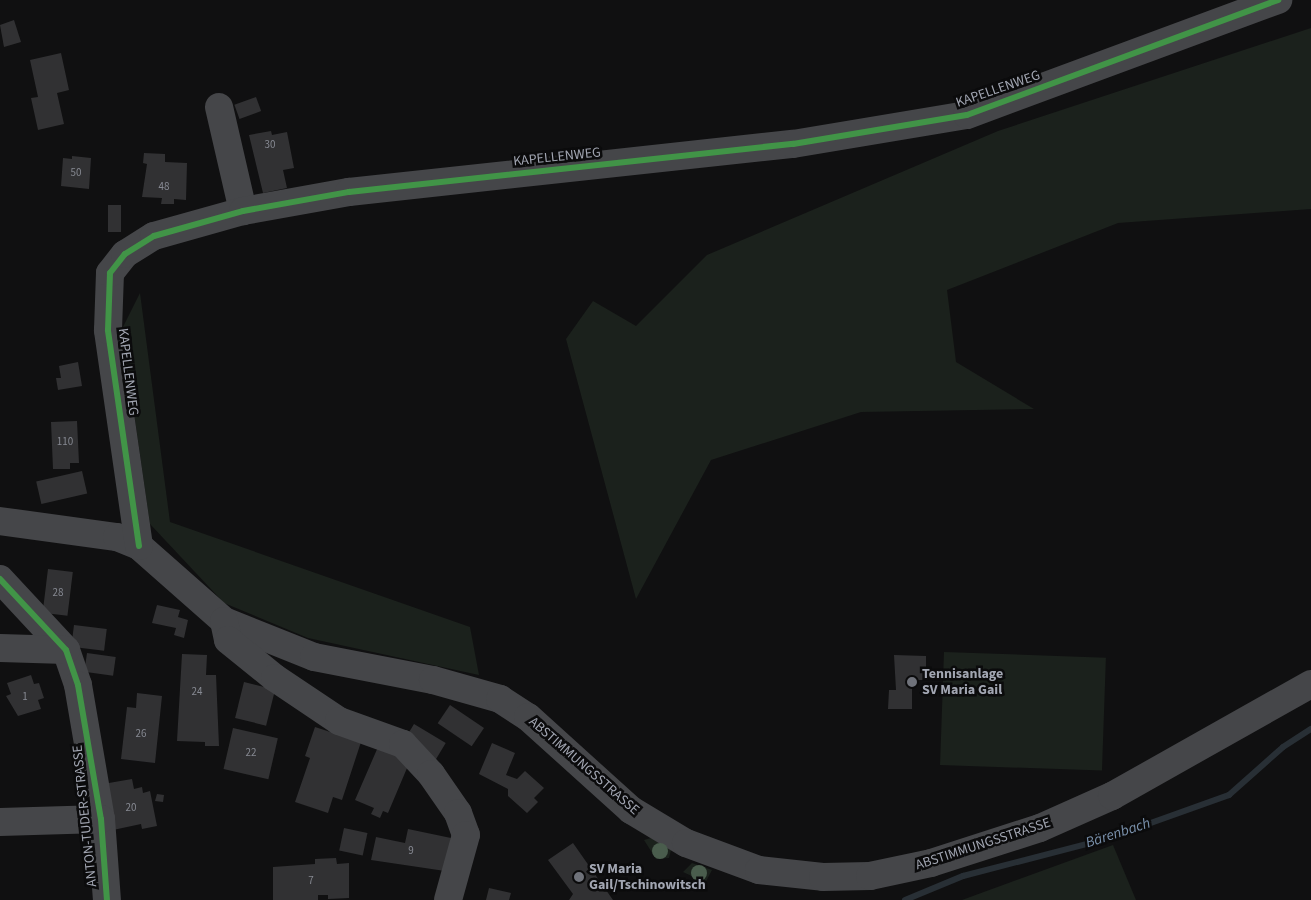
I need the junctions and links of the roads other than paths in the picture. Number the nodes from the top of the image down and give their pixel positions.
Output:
1 (1278, 0) edge
2 (219, 107) dead end
3 (243, 211) junction
4 (0, 521) edge
5 (139, 546) junction
6 (0, 579) edge
7 (224, 621) junction
8 (0, 648) edge
9 (66, 650) junction
10 (1311, 684) edge
11 (100, 819) junction
12 (0, 822) edge
13 (107, 900) edge
14 (448, 900) edge

1 - 3 street, KAPELLENWEG
2 - 3 street
3 - 5 street, KAPELLENWEG
4 - 5 street, ABSTIMMUNGSSTRASSE
5 - 7 street, ABSTIMMUNGSSTRASSE
6 - 9 street, ANTON-TUDER-STRASSE
7 - 10 street, ABSTIMMUNGSSTRASSE
7 - 14 street
8 - 9 street
9 - 11 street, ANTON-TUDER-STRASSE
11 - 12 street
11 - 13 street, ANTON-TUDER-STRASSE

